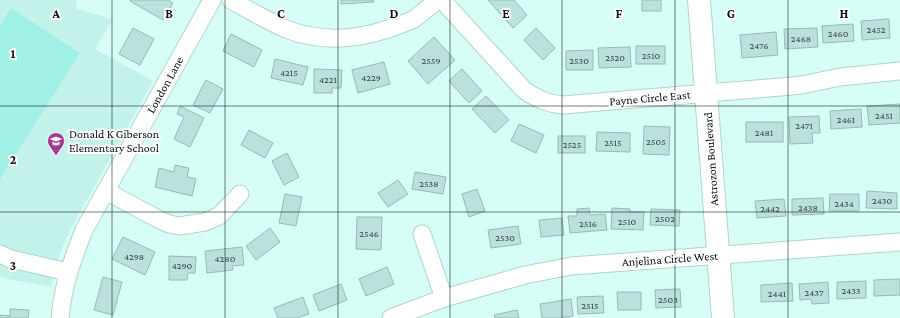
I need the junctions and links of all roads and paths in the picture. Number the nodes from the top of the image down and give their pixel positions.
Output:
1 (212, 0) edge
2 (231, 0) edge
3 (438, 0) edge
4 (442, 0) edge
5 (699, 0) edge
6 (900, 71) edge
7 (706, 94) junction
8 (106, 191) junction
9 (240, 194) dead end
10 (422, 234) dead end
11 (900, 242) edge
12 (0, 254) edge
13 (718, 256) junction
14 (68, 272) junction
15 (444, 298) junction
16 (60, 318) edge
17 (391, 318) edge
18 (723, 318) edge

1 - 8 street, London Lane
2 - 3 street
4 - 7 street, Payne Circle East
5 - 7 main road, Astrozon Boulevard
6 - 7 street, Payne Circle East
7 - 13 main road, Astrozon Boulevard
8 - 9 street
8 - 14 street, London Lane
10 - 15 street
11 - 13 street, Anjelina Circle West
12 - 14 street
13 - 15 street, Anjelina Circle West
13 - 18 main road, Astrozon Boulevard
14 - 16 street, London Lane
15 - 17 street, Anjelina Circle West

